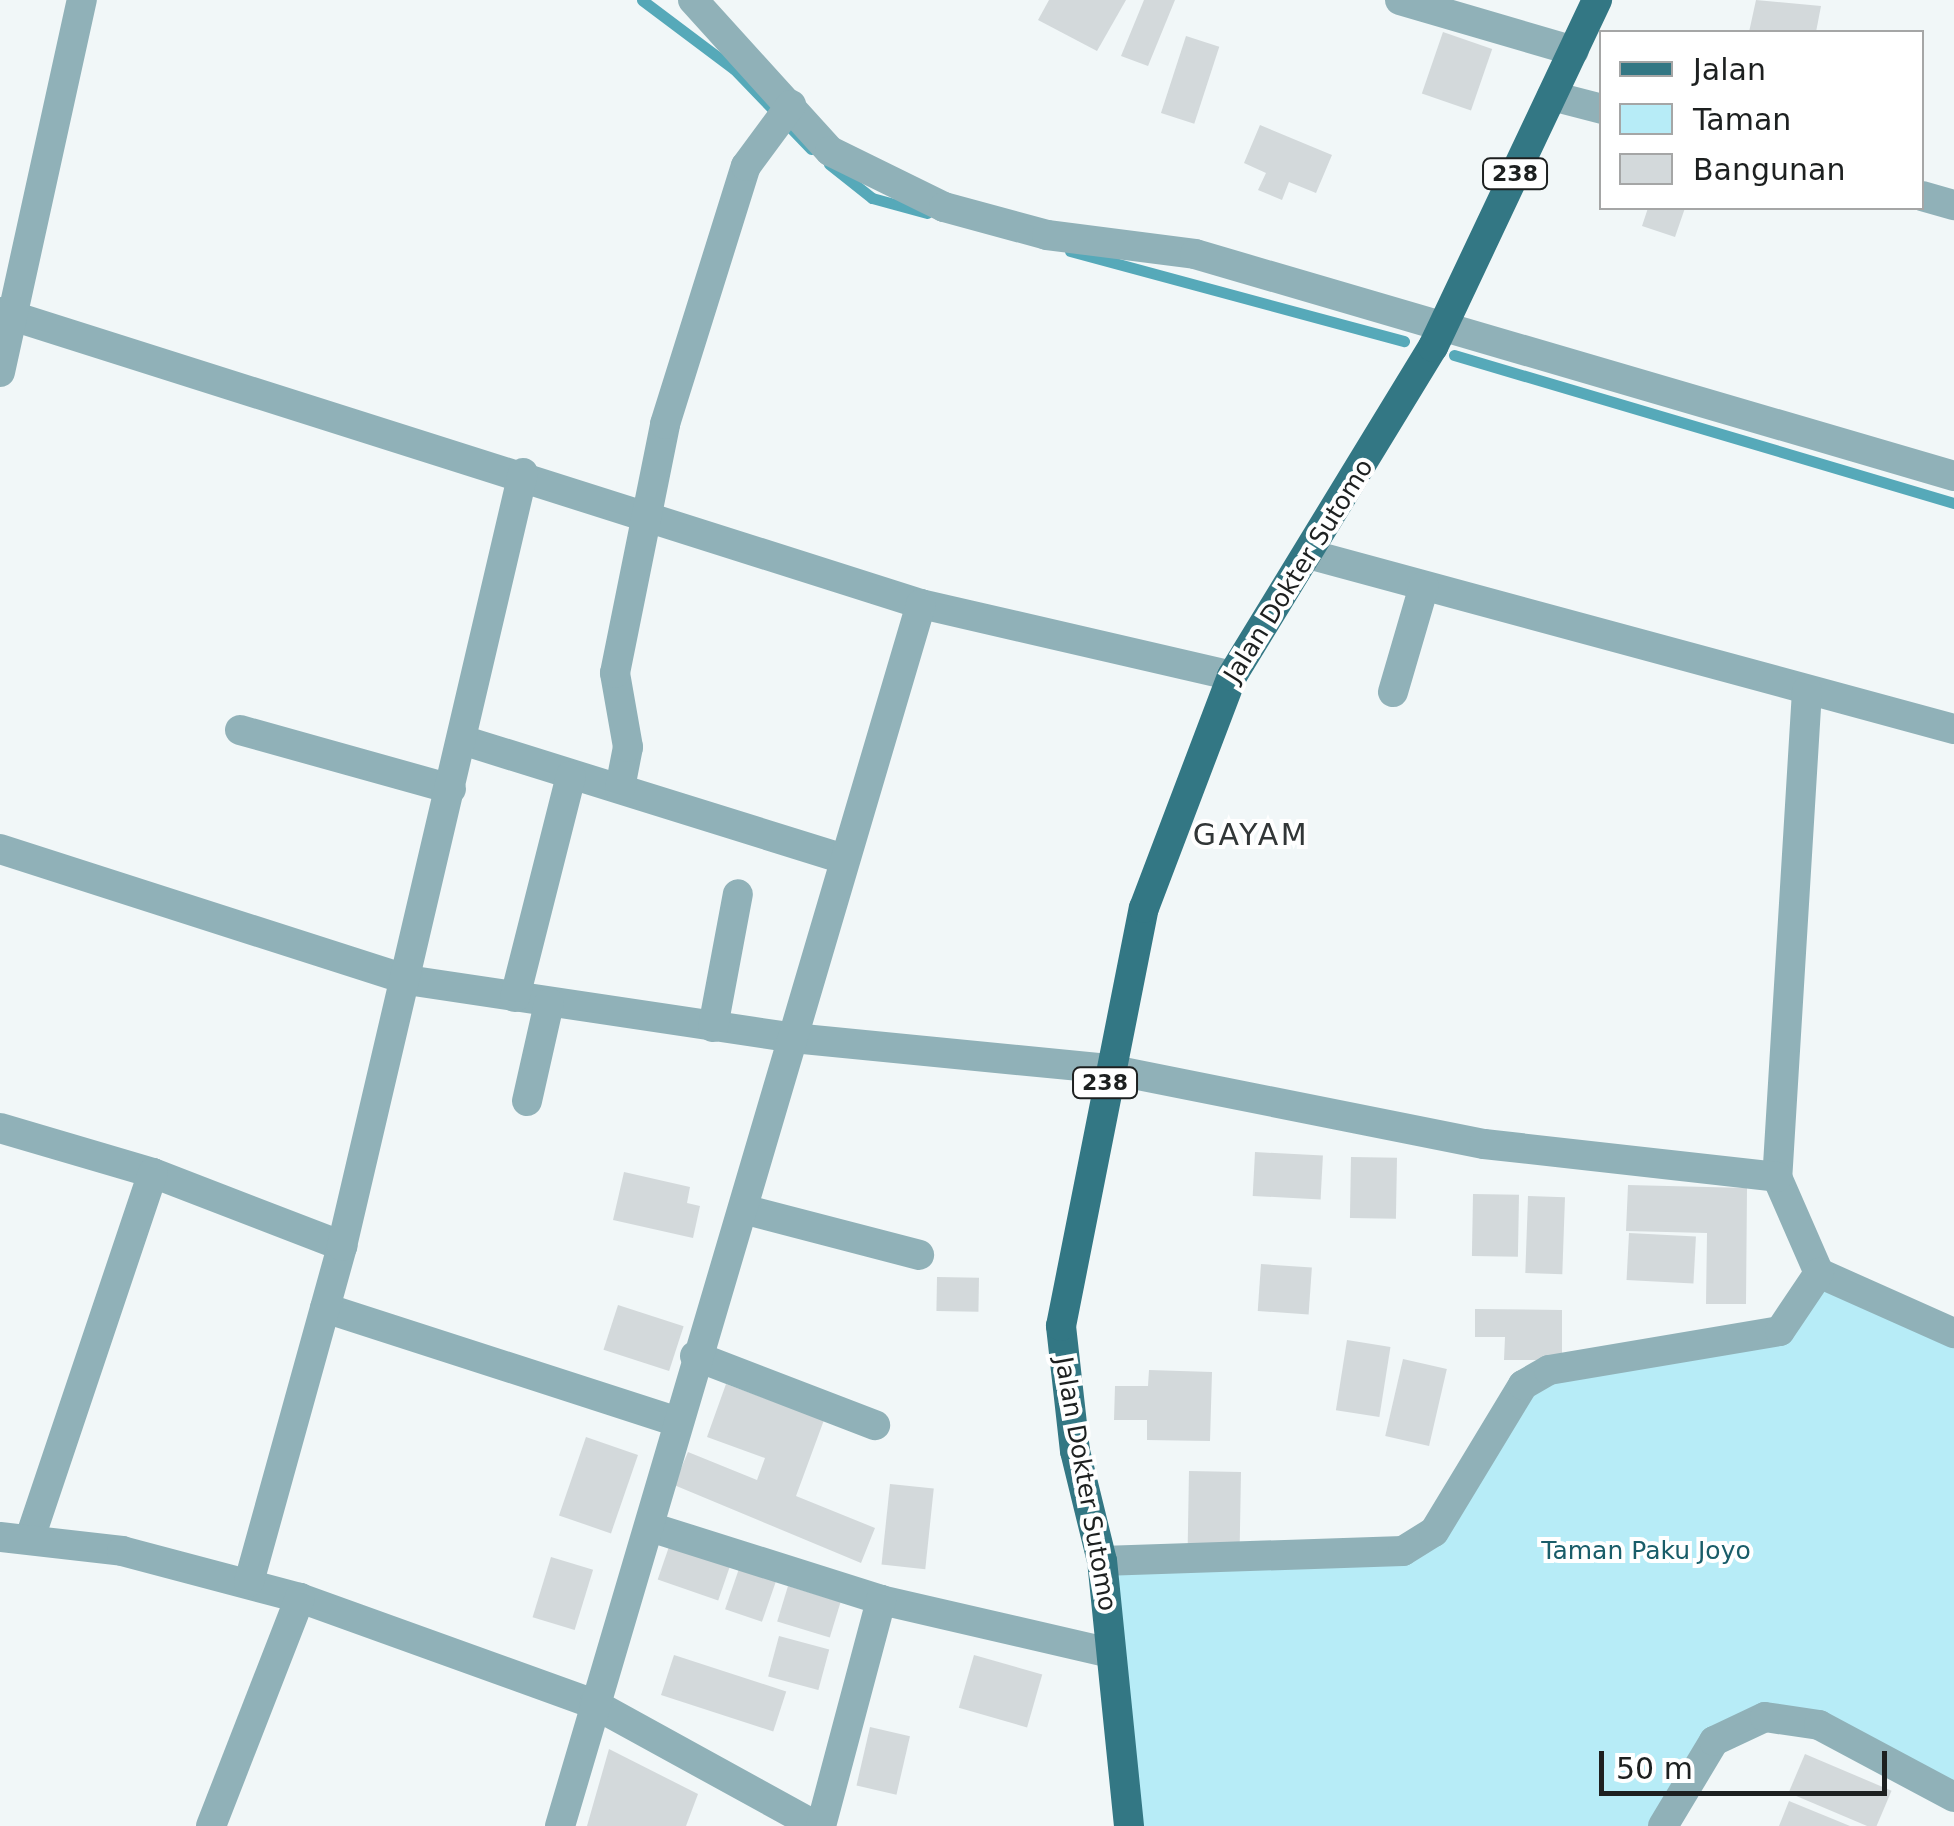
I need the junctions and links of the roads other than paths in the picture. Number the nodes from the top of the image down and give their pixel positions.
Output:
1 (82, 0) edge
2 (694, 0) edge
3 (1400, 0) edge
4 (1597, 0) edge
5 (1574, 52) junction
6 (1552, 96) junction
7 (1599, 108) edge
8 (780, 115) junction
9 (1924, 197) edge
10 (1954, 205) edge
11 (7, 314) edge
12 (1440, 332) junction
13 (0, 372) edge
14 (522, 474) junction
15 (1954, 476) edge
16 (646, 514) junction
17 (1312, 555) junction
18 (1424, 586) junction
19 (921, 604) junction
20 (1232, 676) junction
21 (1806, 691) junction
22 (1393, 692) dead end
23 (1954, 729) edge
24 (240, 730) dead end
25 (462, 740) junction
26 (571, 776) junction
27 (620, 788) junction
28 (451, 790) junction
29 (0, 849) edge
30 (842, 858) junction
31 (738, 894) dead end
32 (407, 980) junction
33 (515, 997) junction
34 (549, 1003) junction
35 (713, 1027) junction
36 (793, 1038) junction
37 (1108, 1069) junction
38 (527, 1101) dead end
39 (0, 1128) edge
40 (153, 1172) junction
41 (1777, 1177) junction
42 (743, 1209) junction
43 (342, 1246) junction
44 (920, 1255) dead end
45 (1819, 1273) junction
46 (325, 1308) junction
47 (1954, 1332) edge
48 (695, 1356) junction
49 (676, 1421) junction
50 (876, 1425) dead end
51 (650, 1527) junction
52 (31, 1535) junction
53 (0, 1536) edge
54 (1102, 1561) junction
55 (250, 1582) junction
56 (300, 1598) junction
57 (880, 1600) junction
58 (1111, 1652) junction
59 (594, 1704) junction
60 (1954, 1797) edge
61 (211, 1826) edge
62 (560, 1826) edge
63 (818, 1826) edge
64 (1129, 1826) edge
65 (1663, 1826) edge

1 - 11 street
2 - 8 street
3 - 5 street
4 - 5 main road, Jalan Dokter Sutomo / 238
5 - 6 main road, Jalan Dokter Sutomo / 238
6 - 7 street
6 - 12 main road, Jalan Dokter Sutomo / 238
8 - 12 street
8 - 16 street
9 - 10 street
11 - 13 street
11 - 14 street
12 - 15 street
12 - 17 main road, Jalan Dokter Sutomo / 238
14 - 16 street
14 - 25 street
16 - 19 street
16 - 27 street
17 - 18 street
17 - 20 main road, Jalan Dokter Sutomo / 238
18 - 21 street
18 - 22 street
19 - 20 street
19 - 30 street
20 - 37 main road, Jalan Dokter Sutomo / 238
21 - 23 street
21 - 41 street
24 - 28 street
25 - 26 street
25 - 28 street
26 - 27 street
26 - 33 street
27 - 30 street
28 - 32 street
29 - 32 street
30 - 36 street
31 - 35 street
32 - 33 street
32 - 43 street
33 - 34 street
34 - 35 street
34 - 38 street
35 - 36 street
36 - 37 street
36 - 42 street
37 - 41 street
37 - 54 main road, Jalan Dokter Sutomo / 238
39 - 40 street
40 - 43 street
40 - 52 street
41 - 45 street
42 - 44 street
42 - 48 street
43 - 46 street
45 - 47 street
45 - 54 street
46 - 49 street
46 - 55 street
48 - 49 street
48 - 50 street
49 - 51 street
51 - 57 street
51 - 59 street
52 - 53 street
52 - 55 street
54 - 58 main road, Jalan Dokter Sutomo / 238
55 - 56 street
56 - 59 street
56 - 61 street
57 - 58 street
57 - 63 street
58 - 64 main road, Jalan Dokter Sutomo / 238
59 - 62 street
59 - 63 street
60 - 65 street

